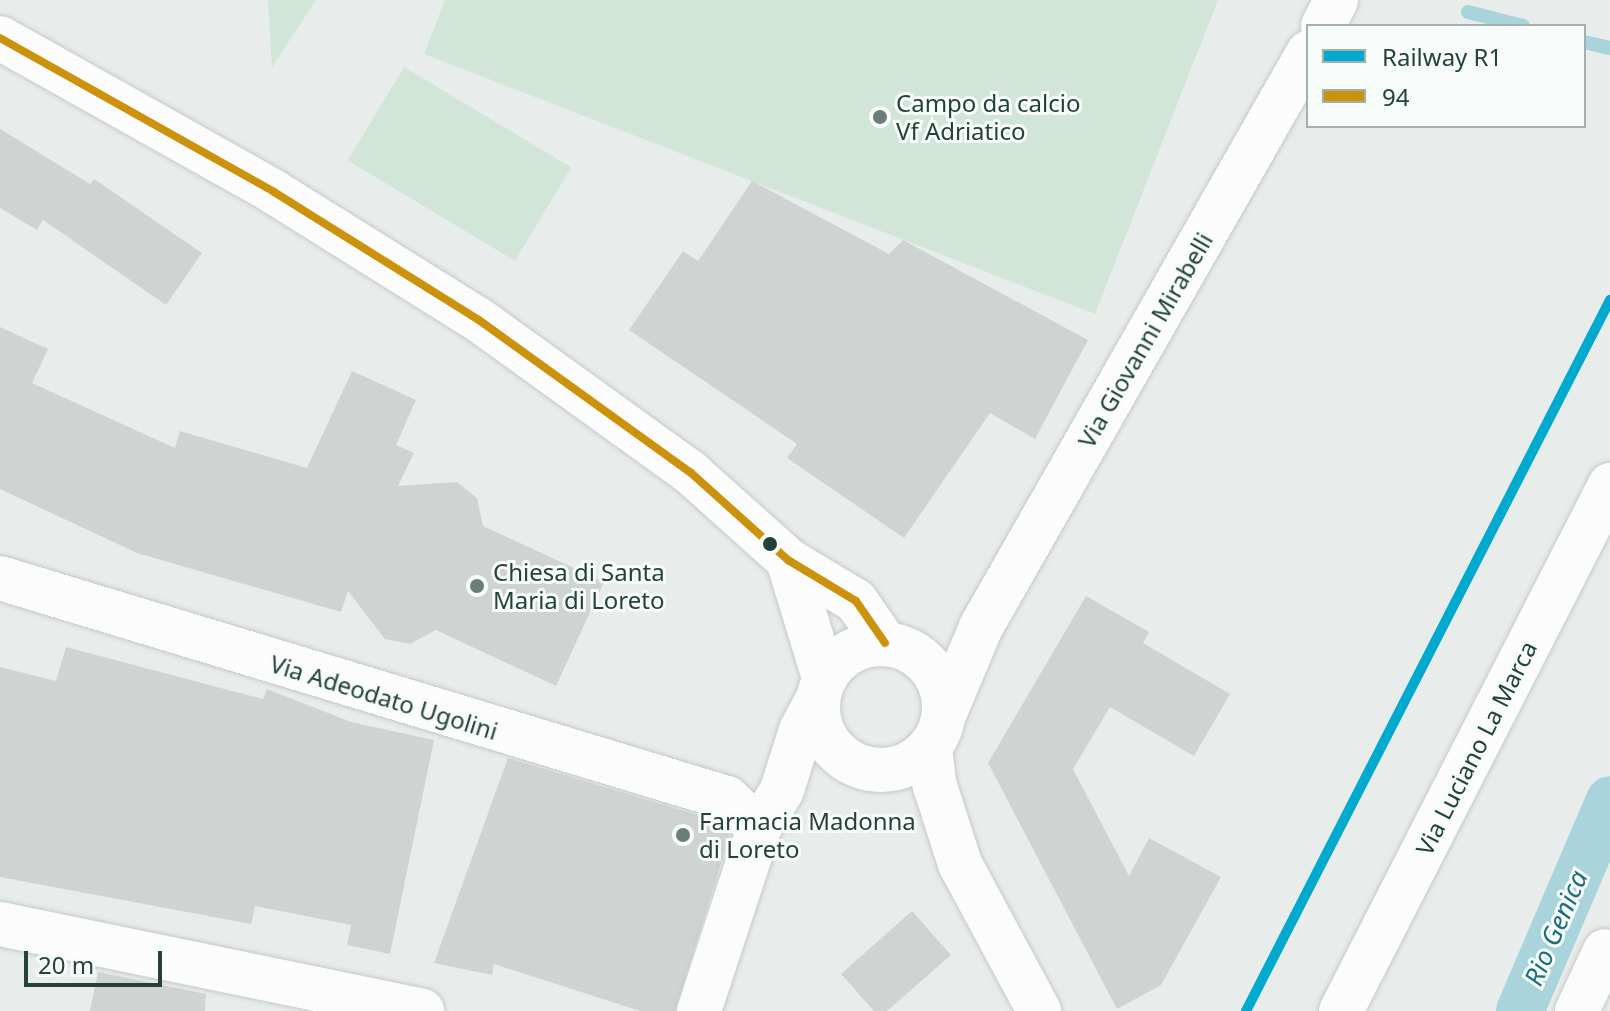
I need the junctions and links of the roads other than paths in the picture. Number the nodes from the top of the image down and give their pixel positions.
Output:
1 (1336, 0) edge
2 (1324, 24) edge
3 (0, 38) edge
4 (1306, 57) edge
5 (1610, 485) edge
6 (788, 560) junction
7 (0, 578) edge
8 (981, 627) junction
9 (890, 644) junction
10 (821, 688) junction
11 (937, 731) junction
12 (759, 828) junction
13 (0, 924) edge
14 (1605, 951) dead end
15 (422, 1011) edge
16 (699, 1011) edge
17 (1039, 1011) edge
18 (1341, 1011) edge
19 (1577, 1011) edge

1 - 2 street
3 - 6 street
4 - 8 street, Via Giovanni Mirabelli
5 - 18 street, Via Luciano La Marca
6 - 9 street
6 - 10 street
7 - 12 street, Via Adeodato Ugolini
8 - 9 street
8 - 11 street, Via Giovanni Mirabelli
9 - 10 street
9 - 11 street
10 - 11 street
10 - 12 street
11 - 17 street
12 - 16 street
13 - 15 street
14 - 19 street

